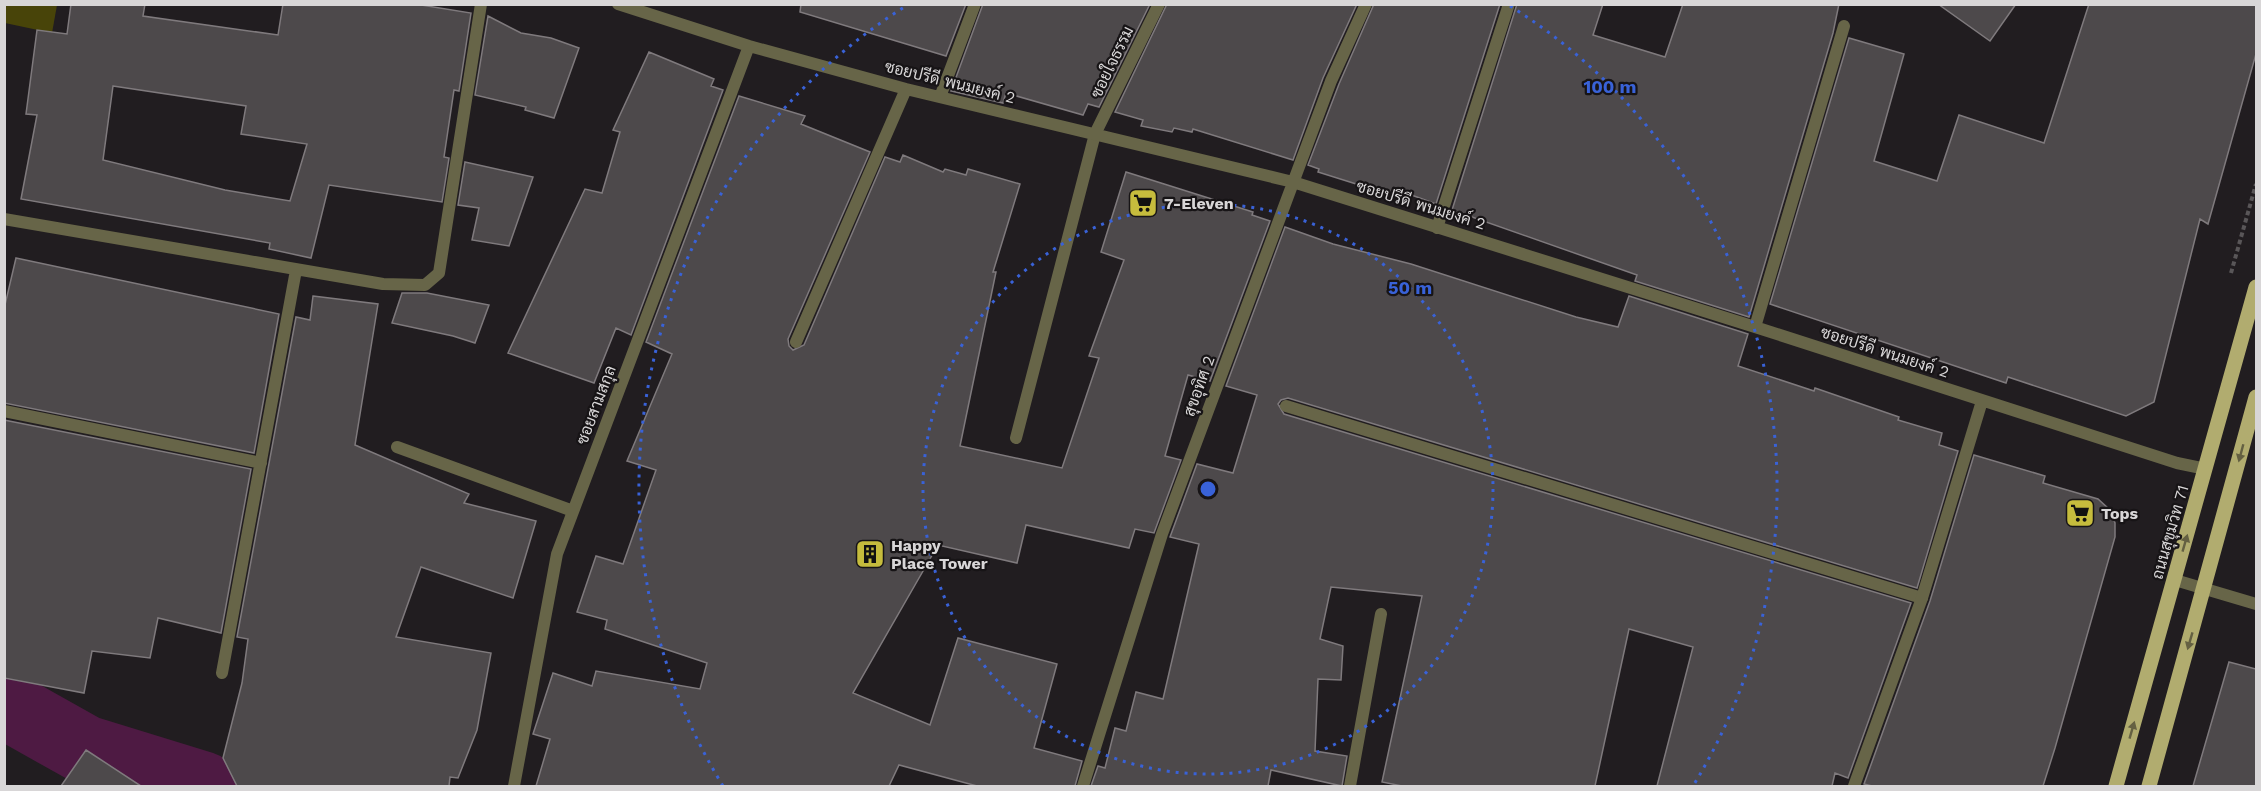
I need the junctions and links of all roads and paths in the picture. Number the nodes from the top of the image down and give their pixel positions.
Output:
1 (481, 4) edge
2 (618, 4) edge
3 (975, 4) edge
4 (1159, 4) edge
5 (1366, 4) edge
6 (1509, 4) edge
7 (1844, 26) dead end
8 (749, 46) junction
9 (906, 89) junction
10 (940, 97) junction
11 (1095, 134) junction
12 (1293, 182) junction
13 (4, 219) edge
14 (1437, 228) junction
15 (296, 270) junction
16 (2256, 287) edge
17 (1755, 327) junction
18 (796, 342) dead end
19 (2256, 397) edge
20 (1982, 401) junction
21 (1286, 406) dead end
22 (4, 411) edge
23 (1016, 438) dead end
24 (397, 447) dead end
25 (261, 463) junction
26 (2206, 470) junction
27 (573, 511) junction
28 (2175, 580) junction
29 (2205, 588) junction
30 (1922, 598) junction
31 (2256, 604) edge
32 (1381, 614) dead end
33 (222, 673) dead end
34 (514, 786) edge
35 (1083, 786) edge
36 (1350, 786) edge
37 (1854, 786) edge
38 (2116, 786) edge
39 (2149, 786) edge

1 - 15 street
2 - 8 street, ซอยปรีดี พนมยงค์ 2
3 - 10 street
4 - 11 street, ซอยใจธรรม
5 - 12 street, สุขอุทิศ 2
6 - 14 street
7 - 17 street
8 - 9 street, ซอยปรีดี พนมยงค์ 2
8 - 27 street, ซอยสามสกุล
9 - 10 street, ซอยปรีดี พนมยงค์ 2
9 - 18 street
10 - 11 street, ซอยปรีดี พนมยงค์ 2
11 - 12 street, ซอยปรีดี พนมยงค์ 2
11 - 23 street, ซอยใจธรรม
12 - 14 street, ซอยปรีดี พนมยงค์ 2
12 - 35 street, สุขอุทิศ 2
13 - 15 street
14 - 17 street, ซอยปรีดี พนมยงค์ 2
15 - 25 street
16 - 26 main road, ถนนสุขุมวิท 71
17 - 20 street, ซอยปรีดี พนมยงค์ 2
19 -> 29 main road
20 - 26 street, ซอยปรีดี พนมยงค์ 2
20 - 30 street
21 - 30 street
22 - 25 street
24 - 27 street
25 - 33 street
28 -> 26 main road, ถนนสุขุมวิท 71
27 - 34 street, ซอยสามสกุล
28 - 29 street
38 -> 28 main road, ถนนสุขุมวิท 71
29 - 31 street
29 -> 39 main road
30 - 37 street
32 - 36 street

